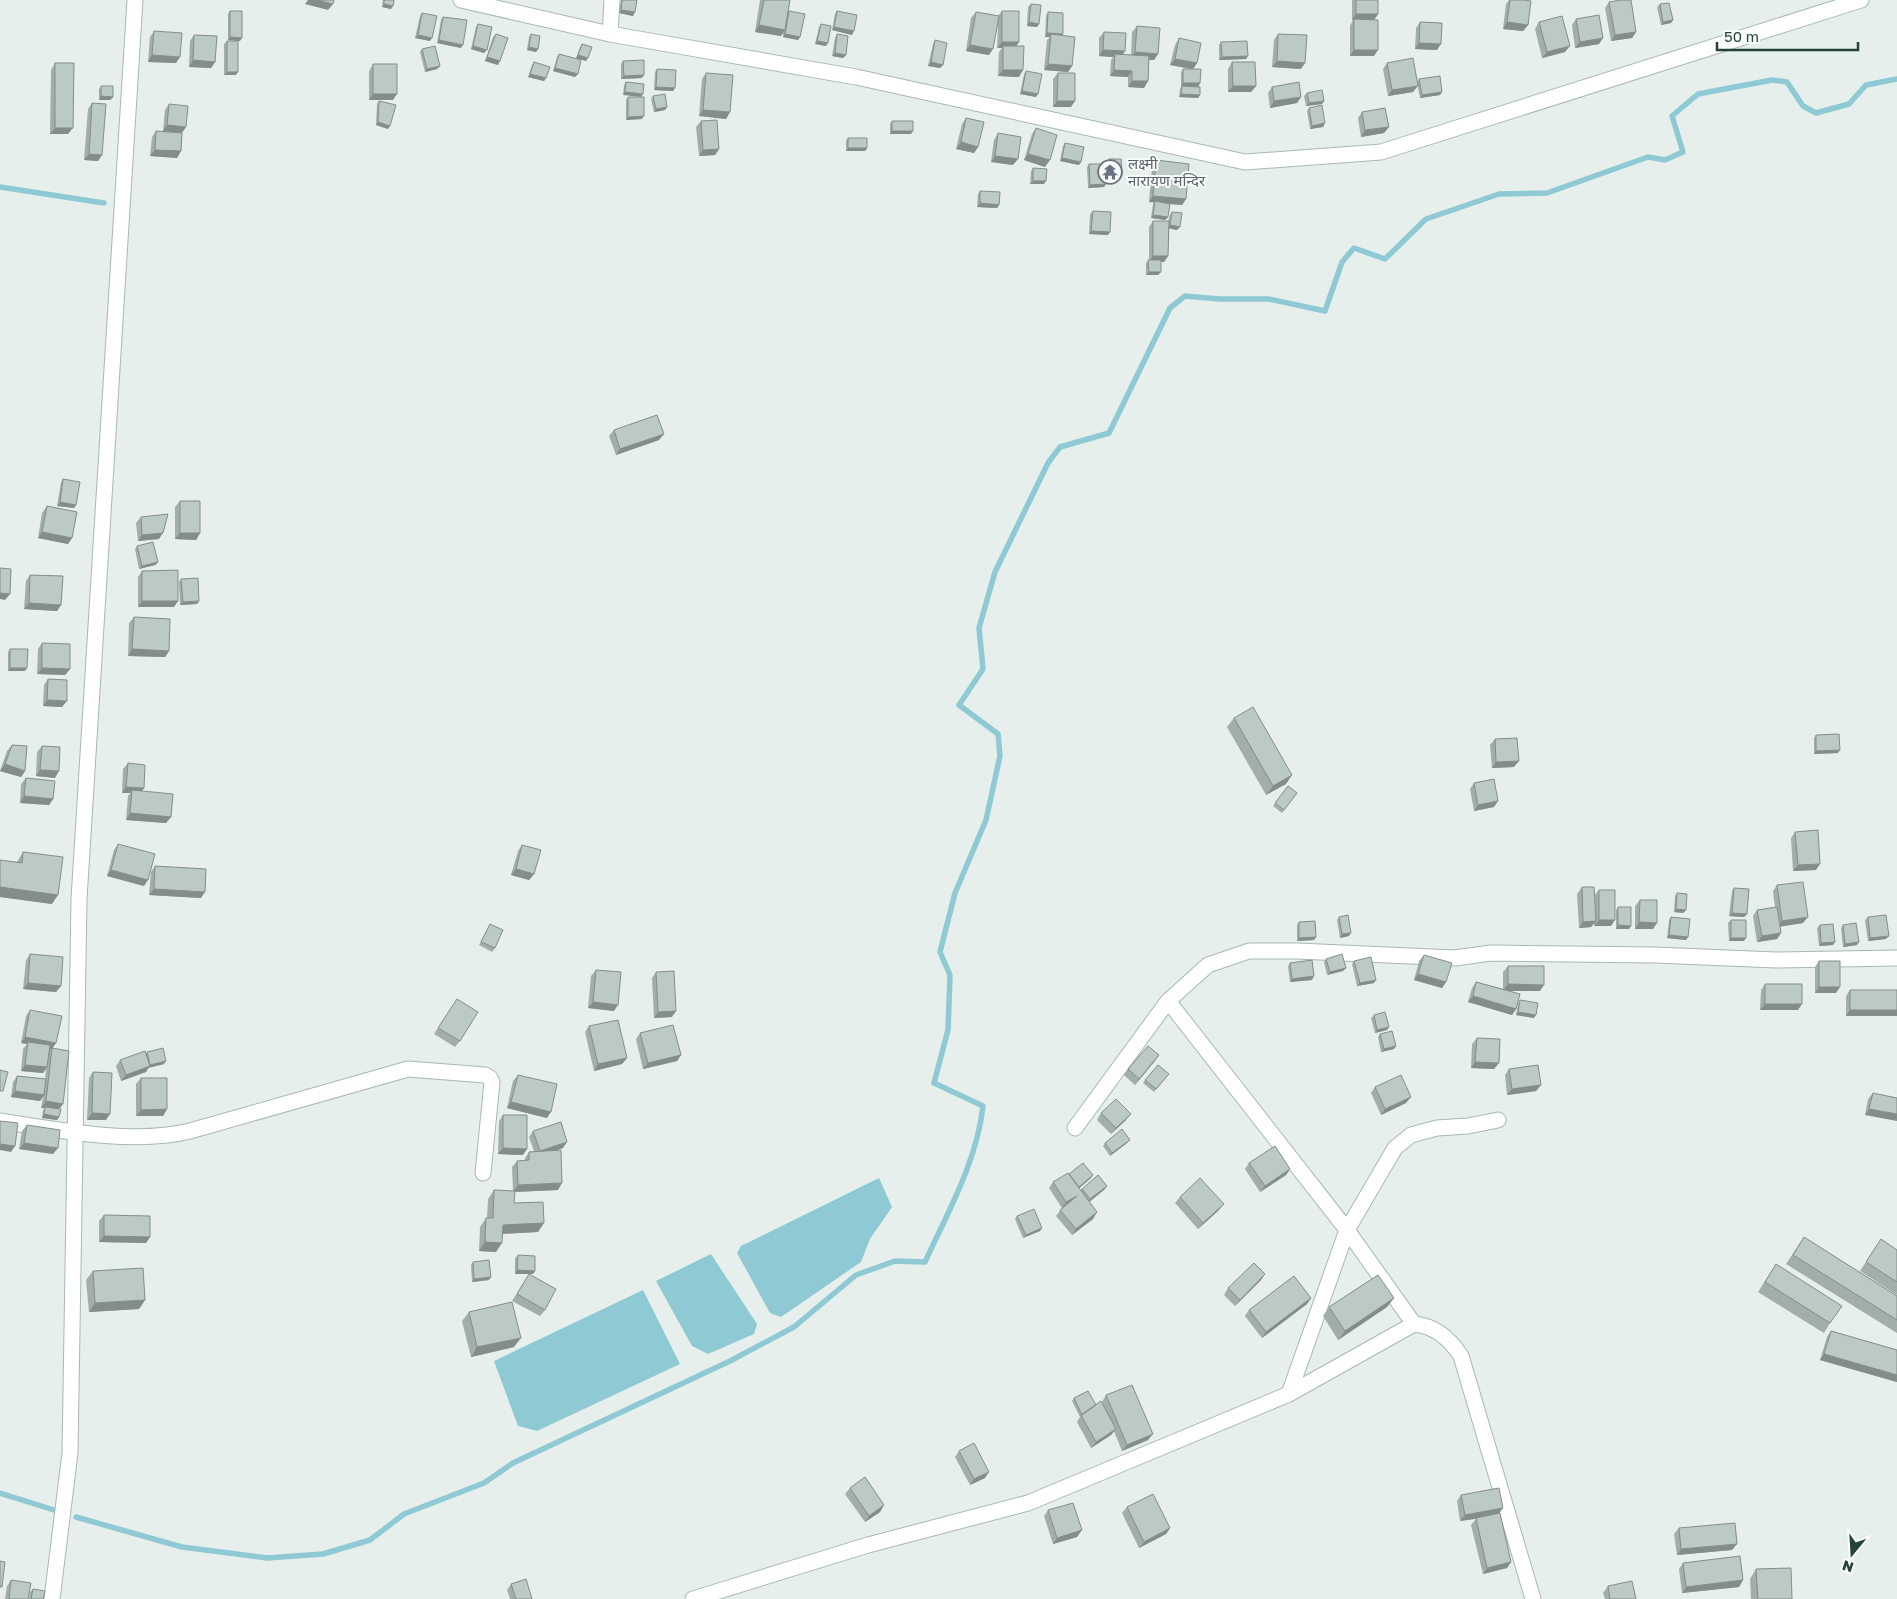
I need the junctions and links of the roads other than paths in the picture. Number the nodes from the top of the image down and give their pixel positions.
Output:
1 (135, 0) edge
2 (612, 0) edge
3 (1861, 0) edge
4 (467, 1) edge
5 (610, 34) junction
6 (1897, 958) edge
7 (1168, 1001) junction
8 (1498, 1120) dead end
9 (0, 1122) edge
10 (1075, 1128) dead end
11 (74, 1132) junction
12 (483, 1174) dead end
13 (1347, 1230) junction
14 (1414, 1324) junction
15 (1289, 1394) junction
16 (52, 1599) edge
17 (693, 1599) edge
18 (1533, 1599) edge

1 - 11 street
2 - 5 street
3 - 5 street
4 - 5 street
6 - 7 street
7 - 10 street
7 - 13 street
8 - 13 street
9 - 11 street
11 - 12 street
11 - 16 street
13 - 14 street
13 - 15 street
14 - 15 street
14 - 18 street
15 - 17 street

